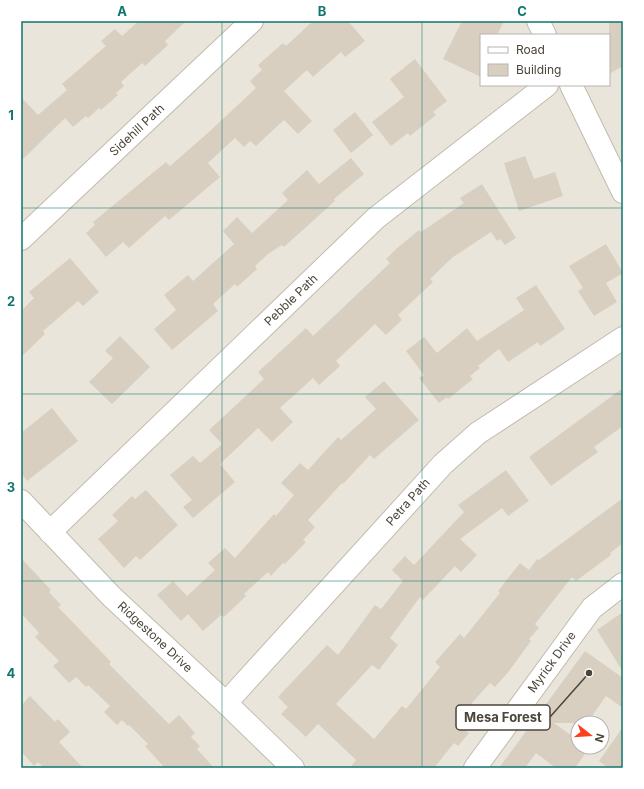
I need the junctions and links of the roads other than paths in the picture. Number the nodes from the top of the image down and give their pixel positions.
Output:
1 (252, 21) edge
2 (538, 21) edge
3 (544, 34) edge
4 (546, 86) edge
5 (571, 86) edge
6 (623, 192) edge
7 (21, 239) edge
8 (623, 338) edge
9 (21, 501) edge
10 (50, 532) junction
11 (623, 584) edge
12 (226, 702) junction
13 (293, 768) edge
14 (475, 768) edge

1 - 7 street, Sidehill Path
2 - 3 street
4 - 10 street, Pebble Path
5 - 6 street
8 - 12 street, Petra Path
9 - 10 street, Ridgestone Drive
10 - 12 street, Ridgestone Drive
11 - 14 street, Myrick Drive
12 - 13 street, Ridgestone Drive

